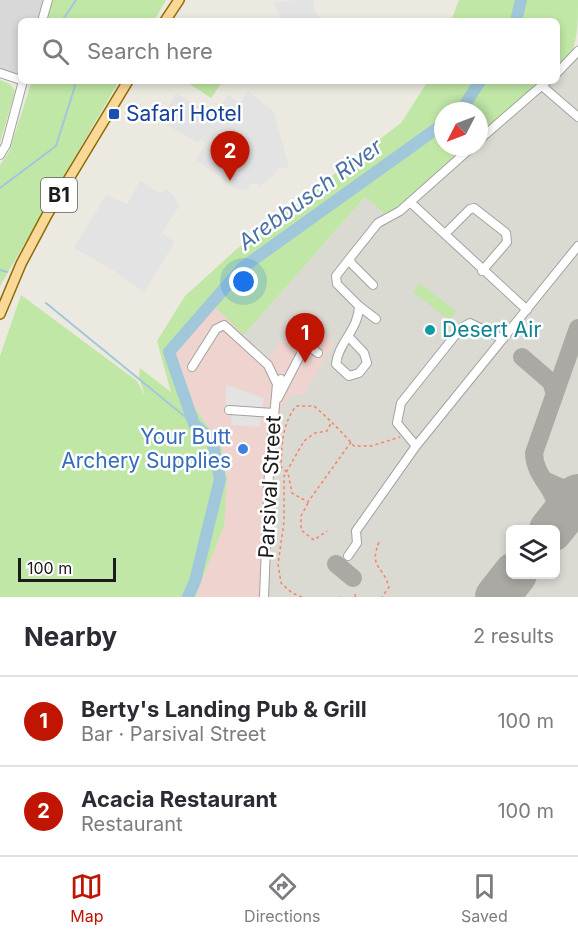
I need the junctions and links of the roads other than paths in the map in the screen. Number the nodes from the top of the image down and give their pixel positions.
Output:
1 (48, 0) edge
2 (179, 0) edge
3 (43, 18) edge
4 (167, 18) edge
5 (578, 51) edge
6 (560, 70) edge
7 (0, 73) edge
8 (18, 80) edge
9 (21, 84) edge
10 (126, 84) edge
11 (544, 84) edge
12 (546, 84) edge
13 (578, 117) edge
14 (488, 132) edge
15 (0, 155) edge
16 (462, 156) edge
17 (410, 202) junction
18 (446, 234) junction
19 (578, 246) edge
20 (350, 258) junction
21 (482, 271) junction
22 (373, 285) dead end
23 (359, 306) junction
24 (527, 310) junction
25 (0, 314) edge
26 (376, 319) dead end
27 (349, 337) junction
28 (503, 339) junction
29 (318, 353) dead end
30 (192, 368) dead end
31 (275, 409) junction
32 (229, 410) dead end
33 (416, 446) junction
34 (348, 556) dead end
35 (264, 597) edge

1 - 3 street
2 - 4 main road
5 - 6 street
7 - 8 street
9 - 15 street
10 - 25 main road, B1
11 - 14 street
12 - 13 street
16 - 17 street
17 - 18 street
17 - 20 street
18 - 21 street
18 - 21 street
19 - 24 street
20 - 22 street
20 - 23 street
21 - 24 street
23 - 26 street
23 - 27 street
24 - 28 street
27 - 27 street
28 - 33 street
28 - 33 street
29 - 31 street
30 - 31 street, Parsival Street
31 - 32 street
31 - 35 street, Parsival Street
33 - 34 street

